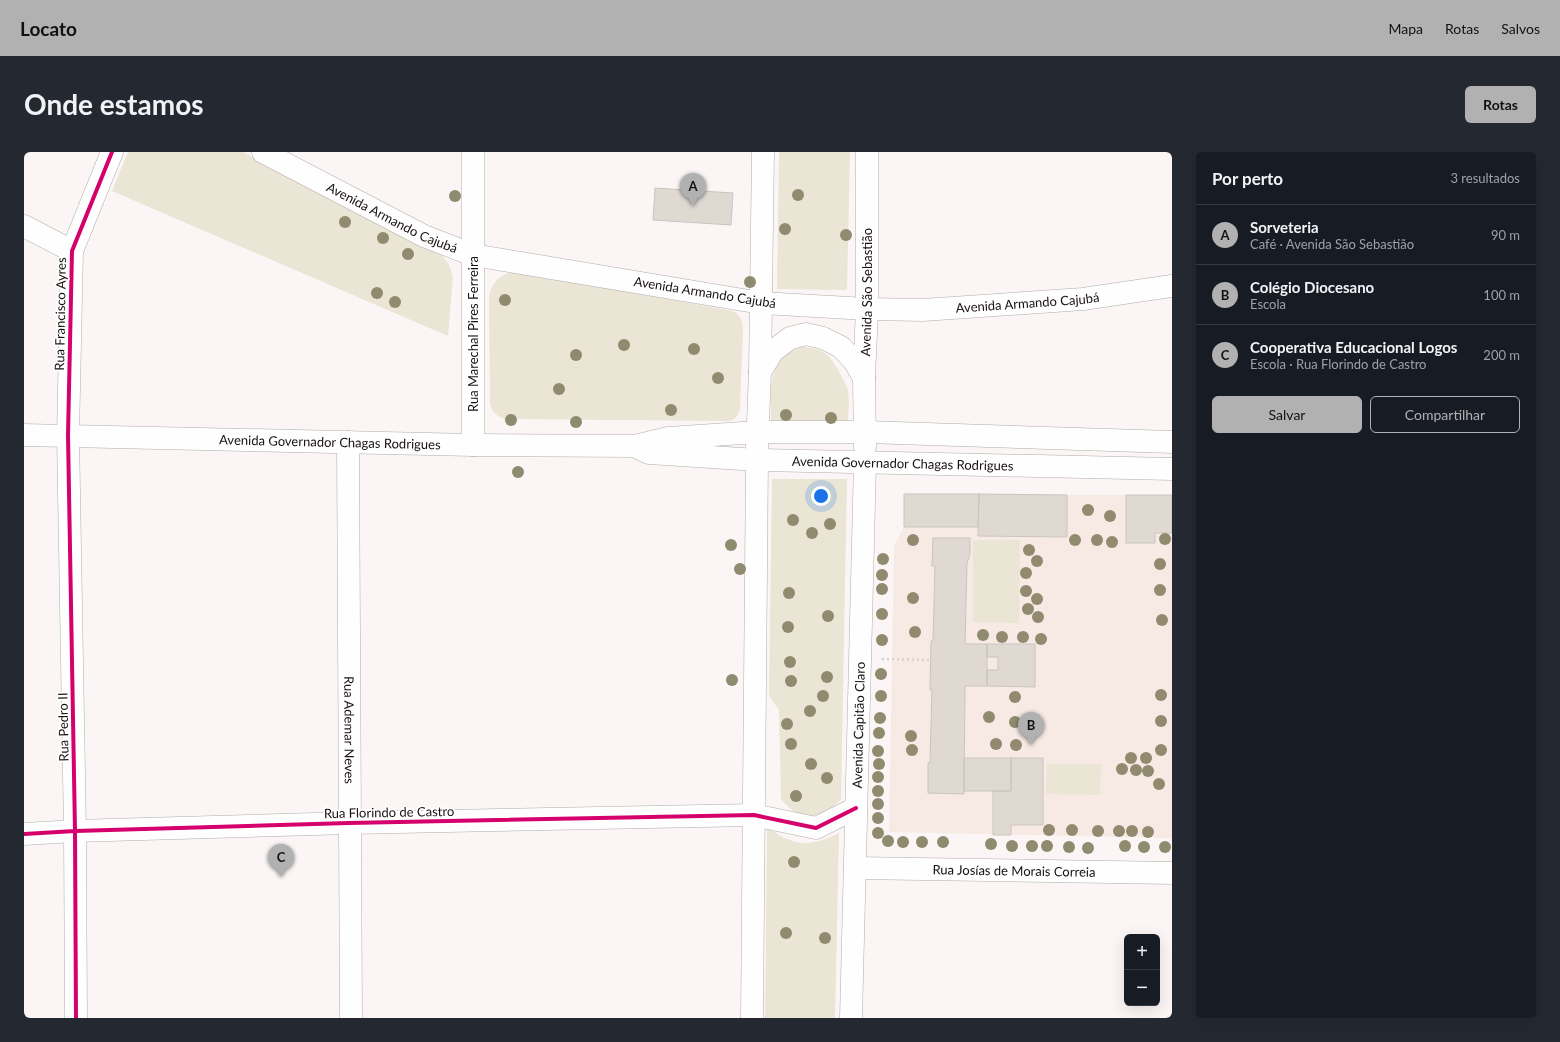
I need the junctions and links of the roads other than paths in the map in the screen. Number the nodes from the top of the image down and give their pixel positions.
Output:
1 (112, 152) edge
2 (263, 152) edge
3 (473, 152) edge
4 (763, 152) edge
5 (868, 152) edge
6 (24, 226) edge
7 (72, 251) junction
8 (473, 255) junction
9 (1172, 286) edge
10 (761, 303) junction
11 (867, 309) junction
12 (760, 372) junction
13 (864, 378) junction
14 (758, 432) junction
15 (866, 432) junction
16 (24, 435) edge
17 (68, 435) junction
18 (348, 442) junction
19 (1172, 442) edge
20 (473, 445) junction
21 (635, 446) junction
22 (757, 460) junction
23 (865, 463) junction
24 (1172, 469) edge
25 (856, 808) junction
26 (754, 815) junction
27 (349, 823) junction
28 (75, 831) junction
29 (24, 834) edge
30 (855, 868) junction
31 (1172, 872) edge
32 (76, 1018) edge
33 (350, 1018) edge
34 (752, 1018) edge
35 (851, 1018) edge

1 - 7 street, Rua Francisco Ayres
2 - 8 street, Avenida Armando Cajubá
3 - 8 street, Rua Marechal Pires Ferreira
4 - 10 street
5 - 11 street, Avenida São Sebastião
6 - 7 street
7 - 17 street, Rua Francisco Ayres
8 - 10 street, Avenida Armando Cajubá
8 - 20 street, Rua Marechal Pires Ferreira
9 - 11 street, Avenida Armando Cajubá
10 - 11 street, Avenida Armando Cajubá
10 - 12 street
11 - 13 street, Avenida São Sebastião
12 - 13 street
12 - 14 street
13 - 15 street, Avenida São Sebastião
14 - 15 street, Avenida Governador Chagas Rodrigues
14 - 21 street, Avenida Governador Chagas Rodrigues
14 - 22 street
15 - 19 street, Avenida Governador Chagas Rodrigues
15 - 23 street, Avenida Capitão Claro
16 - 17 street, Avenida Governador Chagas Rodrigues
17 - 18 street, Avenida Governador Chagas Rodrigues
17 - 28 street, Rua Pedro II
18 - 20 street, Avenida Governador Chagas Rodrigues
18 - 27 street, Rua Ademar Neves
20 - 21 street, Avenida Governador Chagas Rodrigues
21 - 22 street, Avenida Governador Chagas Rodrigues
22 - 23 street, Avenida Governador Chagas Rodrigues
22 - 26 street
23 - 24 street, Avenida Governador Chagas Rodrigues
23 - 25 street, Avenida Capitão Claro
25 - 26 street, Rua Florindo de Castro
25 - 30 street, Avenida Capitão Claro
26 - 27 street, Rua Florindo de Castro
26 - 34 street
27 - 28 street, Rua Florindo de Castro
27 - 33 street, Rua Ademar Neves
28 - 29 street, Rua Florindo de Castro
28 - 32 street, Rua Pedro II
30 - 31 street, Rua Josías de Morais Correia
30 - 35 street, Avenida Capitão Claro

